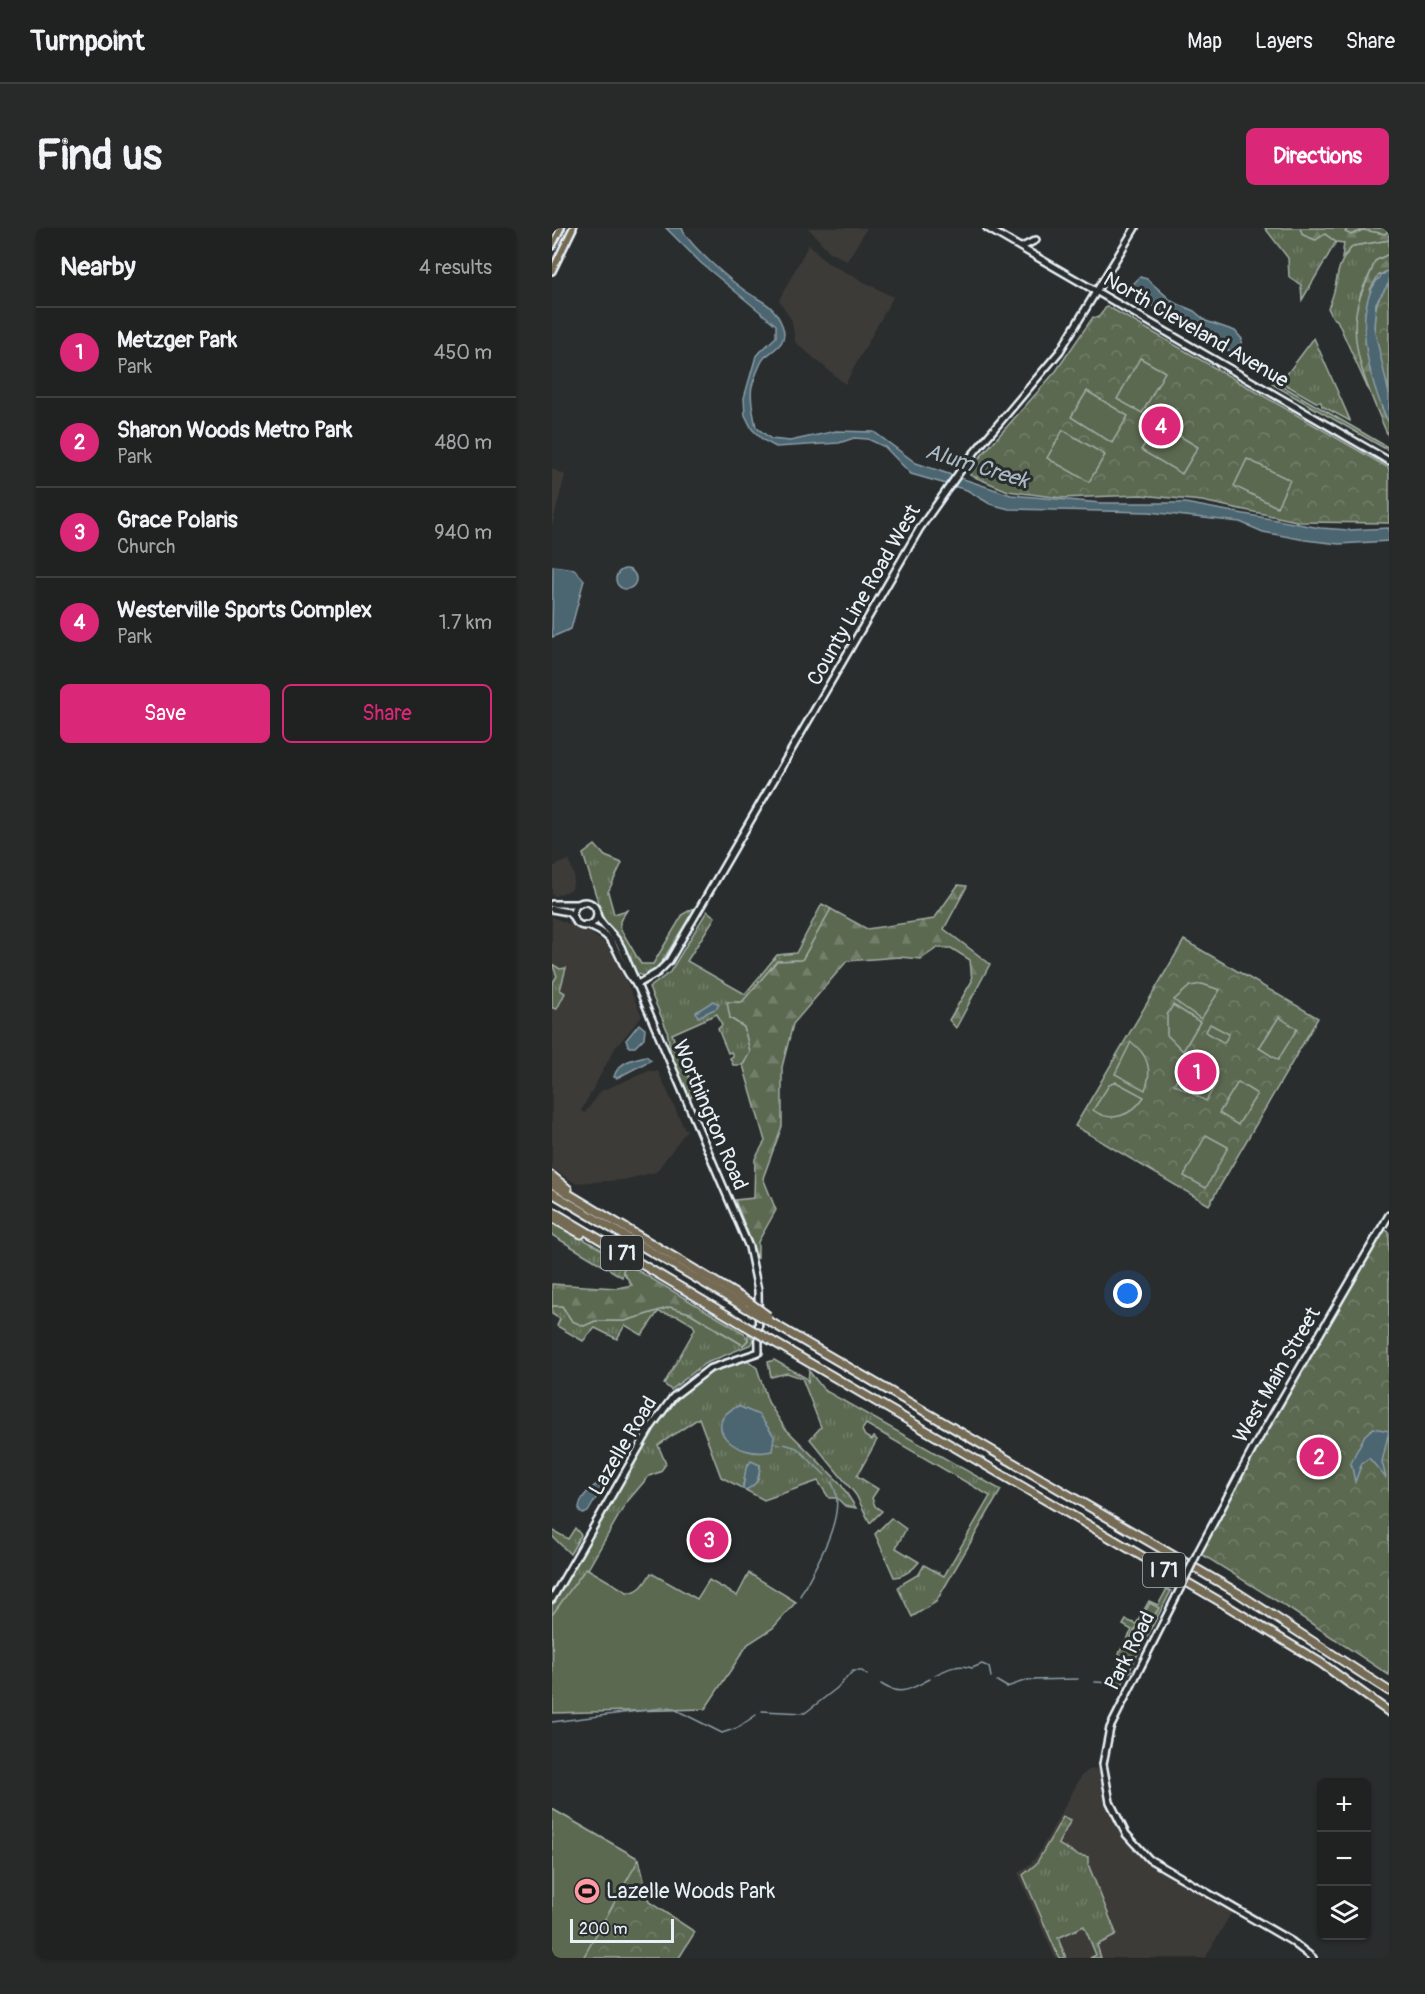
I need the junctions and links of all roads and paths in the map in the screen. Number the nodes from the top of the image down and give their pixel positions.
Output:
1 (561, 228) edge
2 (573, 228) edge
3 (987, 228) edge
4 (1135, 228) edge
5 (552, 246) edge
6 (1020, 247) junction
7 (1035, 256) junction
8 (552, 271) edge
9 (1098, 292) junction
10 (1389, 461) edge
11 (579, 904) junction
12 (552, 907) edge
13 (597, 915) junction
14 (576, 920) junction
15 (585, 925) junction
16 (636, 985) junction
17 (552, 1176) edge
18 (552, 1184) edge
19 (552, 1193) edge
20 (581, 1201) junction
21 (552, 1211) edge
22 (1389, 1215) edge
23 (552, 1218) edge
24 (692, 1294) junction
25 (748, 1305) junction
26 (759, 1352) joint
27 (1198, 1552) joint
28 (552, 1599) edge
29 (1389, 1691) edge
30 (1389, 1712) edge
31 (1313, 1958) edge

1 - 5 main road
2 - 8 main road
3 - 6 main road, North Cleveland Avenue
4 - 9 main road, County Line Road West
6 - 7 main road, North Cleveland Avenue
6 - 7 main road
7 - 9 main road, North Cleveland Avenue
9 - 10 main road, North Cleveland Avenue
9 - 16 main road, County Line Road West
11 - 12 main road
11 - 13 main road
11 - 14 main road
12 - 14 main road
13 - 15 main road
13 - 16 main road, Worthington Road
14 - 15 main road
15 - 16 main road, Worthington Road
16 - 26 main road, Worthington Road
17 - 20 highway
18 - 20 highway
19 - 25 highway, I 71
20 - 25 highway
21 - 24 highway, I 71
22 - 27 main road, West Main Street
23 - 24 highway
24 - 30 highway, I 71, bridge
25 - 29 highway, I 71, bridge
26 - 28 main road, Lazelle Road
27 - 31 main road, Park Road, bridge

